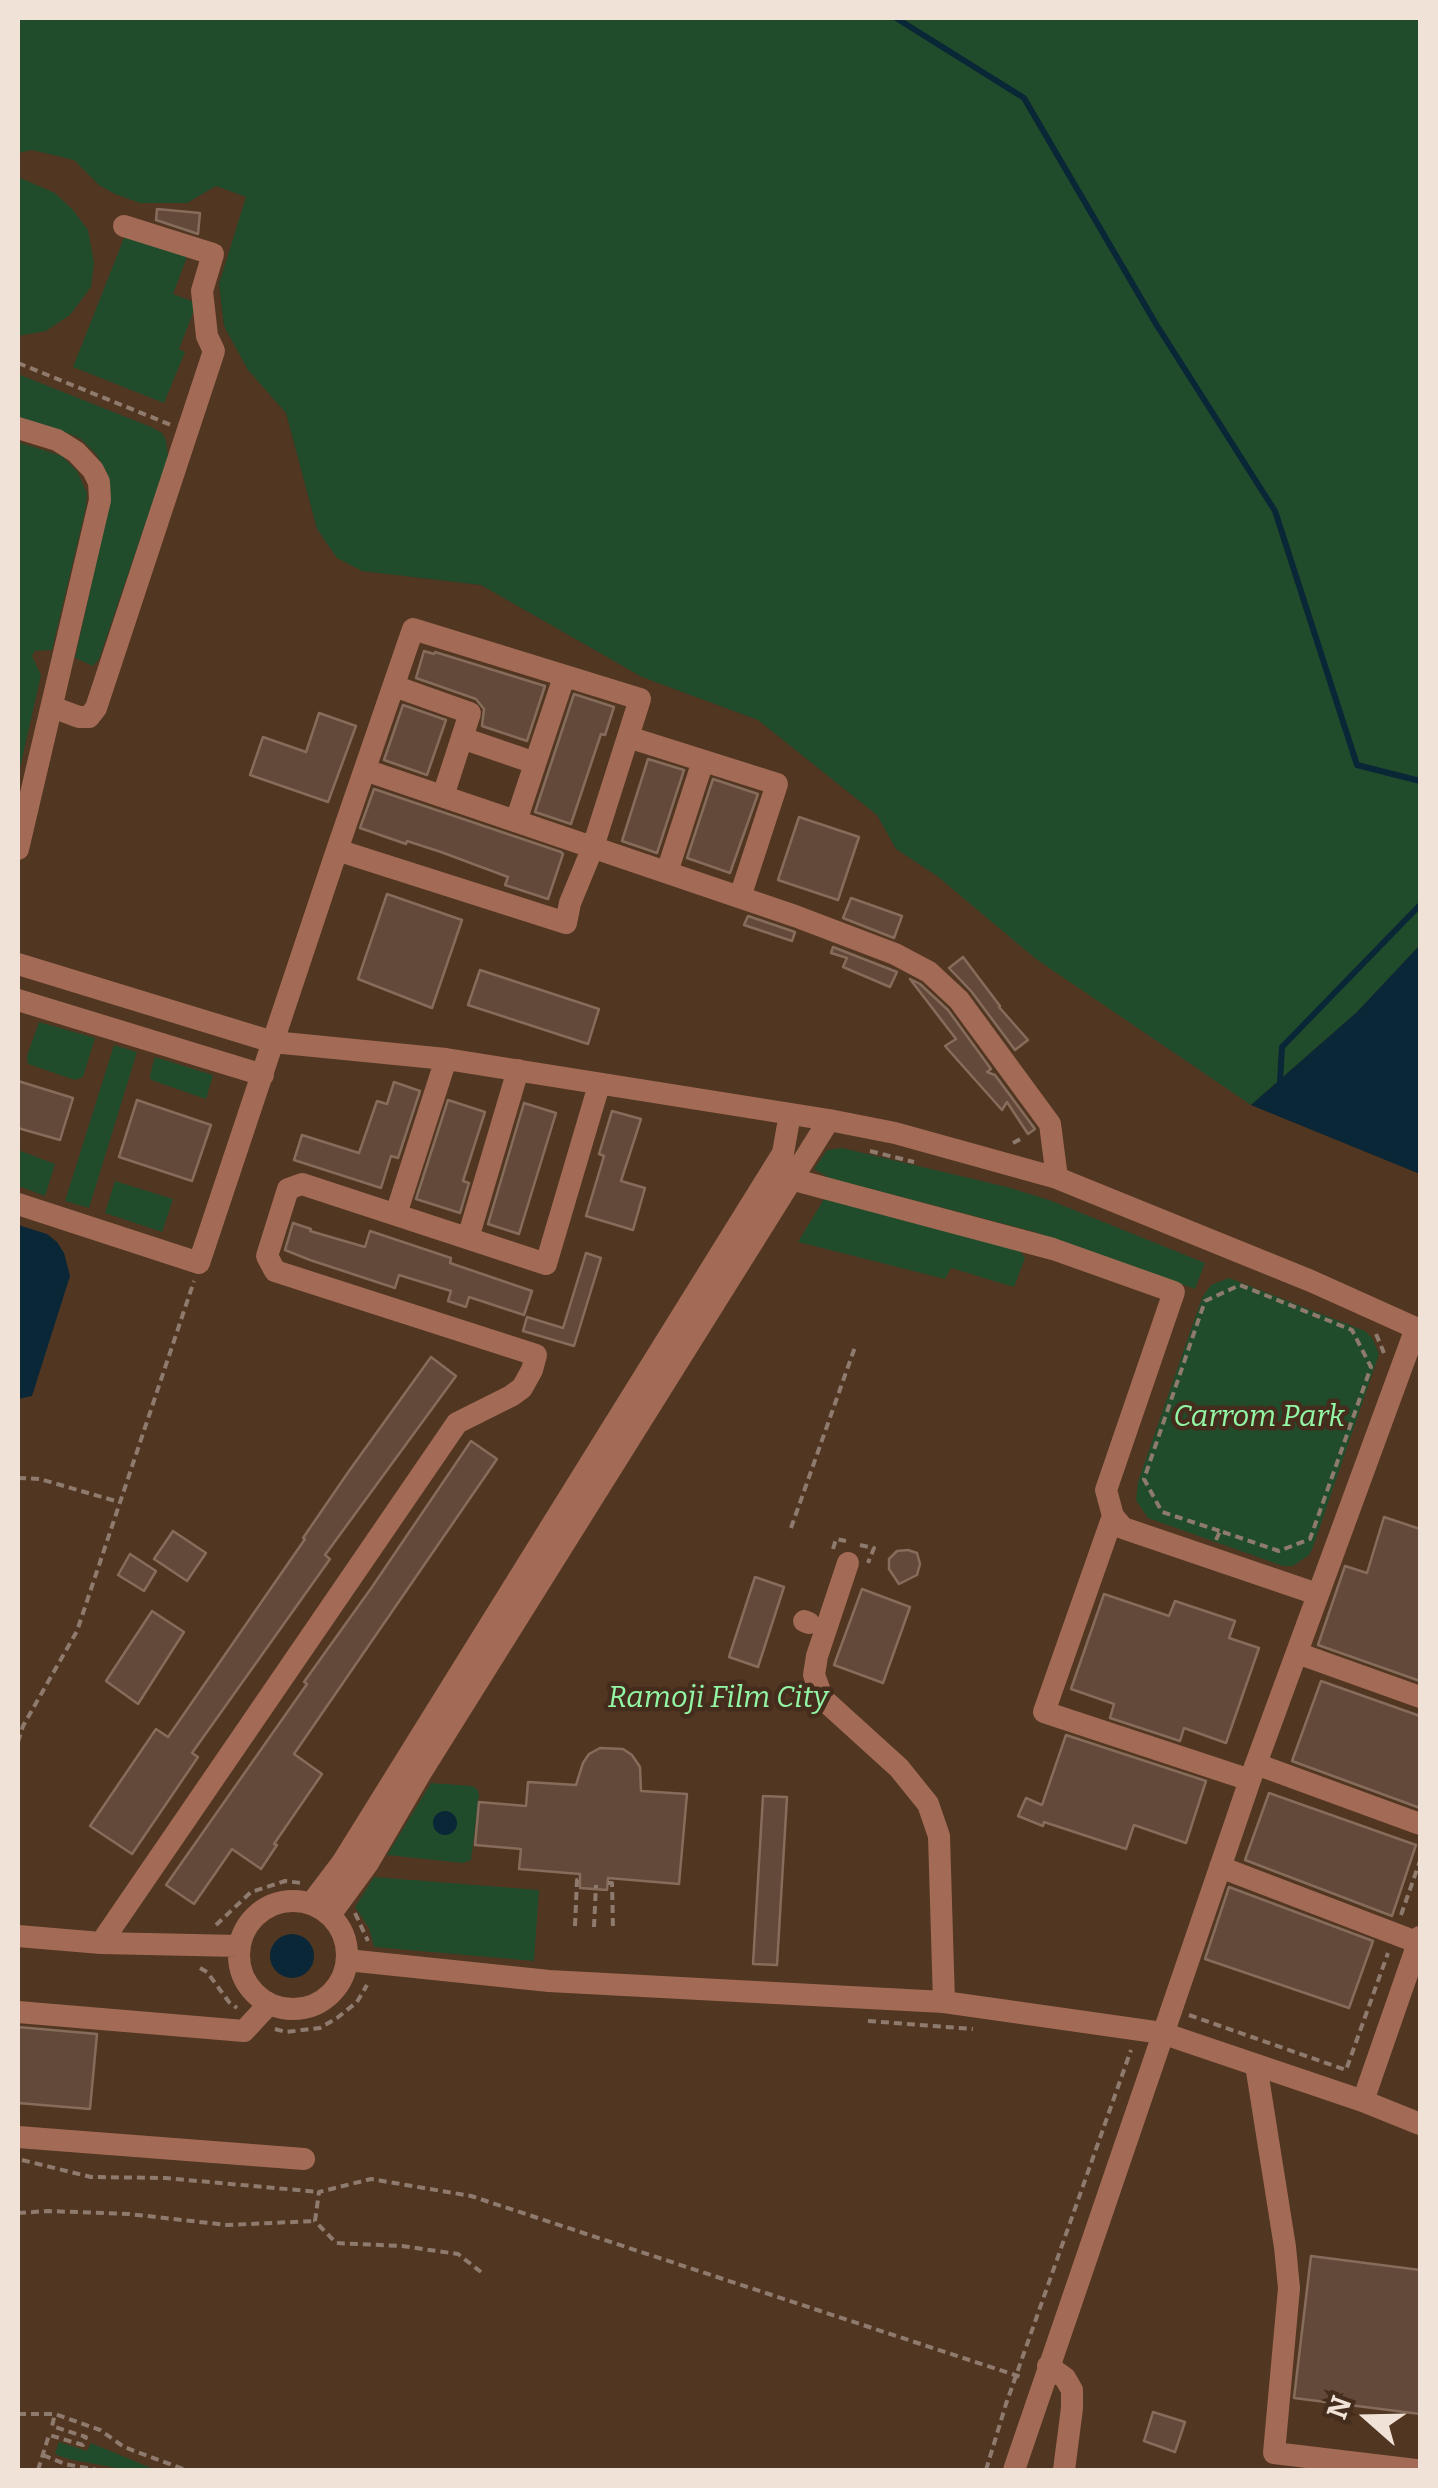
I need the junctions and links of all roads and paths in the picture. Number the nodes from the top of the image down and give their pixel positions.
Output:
1 (124, 226) dead end
2 (18, 363) edge
3 (18, 428) edge
4 (187, 432) junction
5 (564, 676) junction
6 (394, 686) junction
7 (52, 707) junction
8 (628, 737) junction
9 (462, 738) junction
10 (703, 760) junction
11 (535, 763) junction
12 (365, 770) junction
13 (443, 796) junction
14 (516, 821) junction
15 (593, 847) junction
16 (18, 849) edge
17 (337, 850) junction
18 (666, 872) junction
19 (740, 897) junction
20 (18, 964) edge
21 (18, 1000) edge
22 (273, 1042) junction
23 (446, 1059) junction
24 (518, 1070) junction
25 (263, 1075) junction
26 (599, 1085) junction
27 (790, 1114) junction
28 (830, 1120) junction
29 (1024, 1137) dead end
30 (1011, 1144) dead end
31 (1073, 1178) junction
32 (791, 1179) junction
33 (18, 1204) edge
34 (396, 1214) junction
35 (468, 1238) junction
36 (200, 1262) junction
37 (1418, 1329) edge
38 (856, 1347) dead end
39 (18, 1478) edge
40 (120, 1502) junction
41 (1112, 1516) junction
42 (791, 1528) dead end
43 (1220, 1531) junction
44 (1210, 1558) junction
45 (848, 1563) dead end
46 (1316, 1594) junction
47 (1297, 1653) junction
48 (1420, 1696) edge
49 (18, 1742) edge
50 (1253, 1772) junction
51 (1420, 1824) edge
52 (1420, 1861) edge
53 (1220, 1867) junction
54 (578, 1880) dead end
55 (610, 1883) dead end
56 (596, 1884) dead end
57 (315, 1901) junction
58 (575, 1926) dead end
59 (594, 1928) dead end
60 (613, 1929) dead end
61 (206, 1930) dead end
62 (1395, 1934) junction
63 (18, 1936) edge
64 (1420, 1940) edge
65 (101, 1943) junction
66 (239, 1946) junction
67 (347, 1960) junction
68 (197, 1966) dead end
69 (368, 1982) dead end
70 (944, 2002) junction
71 (18, 2012) edge
72 (261, 2012) junction
73 (1189, 2014) dead end
74 (859, 2020) dead end
75 (977, 2030) dead end
76 (1162, 2033) junction
77 (1134, 2042) dead end
78 (1256, 2065) junction
79 (1362, 2100) junction
80 (1420, 2124) edge
81 (18, 2136) edge
82 (18, 2159) edge
83 (304, 2159) dead end
84 (319, 2192) junction
85 (18, 2213) edge
86 (315, 2221) junction
87 (481, 2272) dead end
88 (1016, 2375) junction
89 (1045, 2375) junction
90 (18, 2414) edge
91 (55, 2414) junction
92 (42, 2456) junction
93 (38, 2470) edge
94 (97, 2470) edge
95 (186, 2470) edge
96 (986, 2470) edge
97 (1014, 2470) edge
98 (1064, 2470) edge
99 (1416, 2470) edge

1 - 4 lane
2 - 4 path
3 - 7 lane
4 - 7 lane
5 - 6 lane
5 - 8 lane
5 - 11 lane
6 - 9 lane
6 - 12 lane
7 - 16 lane
8 - 10 lane
8 - 15 lane
9 - 11 lane
9 - 13 lane
10 - 18 lane
10 - 19 lane
11 - 14 lane
12 - 13 lane
12 - 17 lane
13 - 14 lane
14 - 15 lane
15 - 17 lane
15 - 18 lane
17 - 22 lane
18 - 19 lane
19 - 31 lane
20 - 22 lane
21 - 25 lane
22 - 23 lane
22 - 25 lane
23 - 24 lane
23 - 34 lane
24 - 26 lane
24 - 35 lane
25 - 36 lane
26 - 27 lane
26 - 35 lane
27 - 28 lane
27 - 57 lane
28 - 31 lane
28 - 32 lane
29 - 30 path
31 - 37 lane
32 - 41 lane
32 - 57 lane
33 - 36 lane
34 - 35 lane
34 - 65 lane
36 - 40 path
37 - 46 lane
38 - 42 path
39 - 40 path
40 - 49 path
41 - 44 lane
41 - 50 lane
43 - 43 path
43 - 44 path
44 - 46 lane
45 - 70 lane
46 - 47 lane
47 - 48 lane
47 - 50 lane
50 - 51 lane
50 - 53 lane
52 - 62 path
53 - 62 lane
53 - 76 lane
54 - 58 path
55 - 60 path
56 - 59 path
57 - 61 path
57 - 66 lane
57 - 67 lane
62 - 64 lane
62 - 73 path
63 - 65 lane
64 - 79 lane
65 - 66 lane
66 - 72 lane
67 - 70 lane
67 - 72 lane
68 - 72 path
69 - 72 path
70 - 76 lane
71 - 72 lane
74 - 75 path
76 - 78 lane
76 - 89 lane
77 - 88 path
78 - 79 lane
78 - 99 lane
79 - 80 lane
81 - 83 lane
82 - 84 path
84 - 86 path
84 - 88 path
85 - 86 path
86 - 87 path
88 - 89 path
88 - 96 path
89 - 97 lane
89 - 98 lane
90 - 91 path
91 - 92 path
91 - 95 path
92 - 93 path
92 - 94 path

